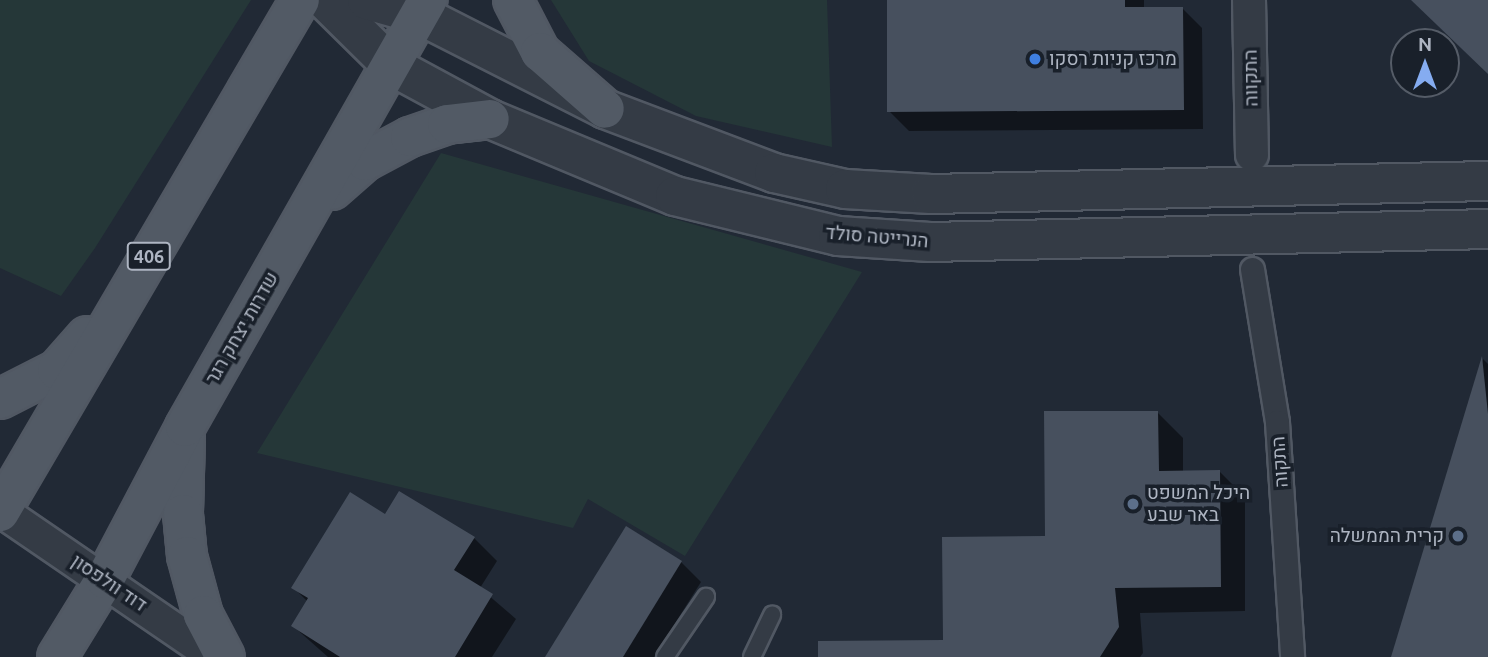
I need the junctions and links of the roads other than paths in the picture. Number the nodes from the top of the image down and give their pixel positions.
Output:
1 (300, 0) edge
2 (325, 0) edge
3 (367, 0) edge
4 (513, 0) edge
5 (1249, 0) edge
6 (424, 7) edge
7 (392, 66) junction
8 (605, 109) junction
9 (490, 119) junction
10 (1252, 155) dead end
11 (1488, 181) edge
12 (314, 205) junction
13 (1488, 229) edge
14 (1252, 269) dead end
15 (131, 287) junction
16 (0, 399) edge
17 (185, 427) junction
18 (0, 511) edge
19 (105, 579) junction
20 (706, 597) dead end
21 (772, 614) dead end
22 (57, 657) edge
23 (215, 657) edge
24 (225, 657) edge
25 (665, 657) edge
26 (752, 657) edge
27 (1292, 657) edge

1 - 15 main road, 406
2 - 7 street, הנרייטה סולד
3 - 6 street
4 - 8 main road
5 - 10 street, התקווה
6 - 7 main road, שדרות יצחק רגר
6 - 8 street
7 - 9 street, הנרייטה סולד
7 - 12 main road, שדרות יצחק רגר
8 - 11 street
9 - 12 main road
9 - 13 street, הנרייטה סולד
12 - 17 main road, שדרות יצחק רגר
14 - 27 street, התקוה
15 - 16 main road
15 - 18 main road, 406
17 - 19 main road, שדרות יצחק רגר
17 - 24 main road
18 - 19 street, דוד וולפסון
19 - 22 main road, שדרות יצחק רגר
19 - 23 street, דוד וולפסון
20 - 25 lane
21 - 26 lane

